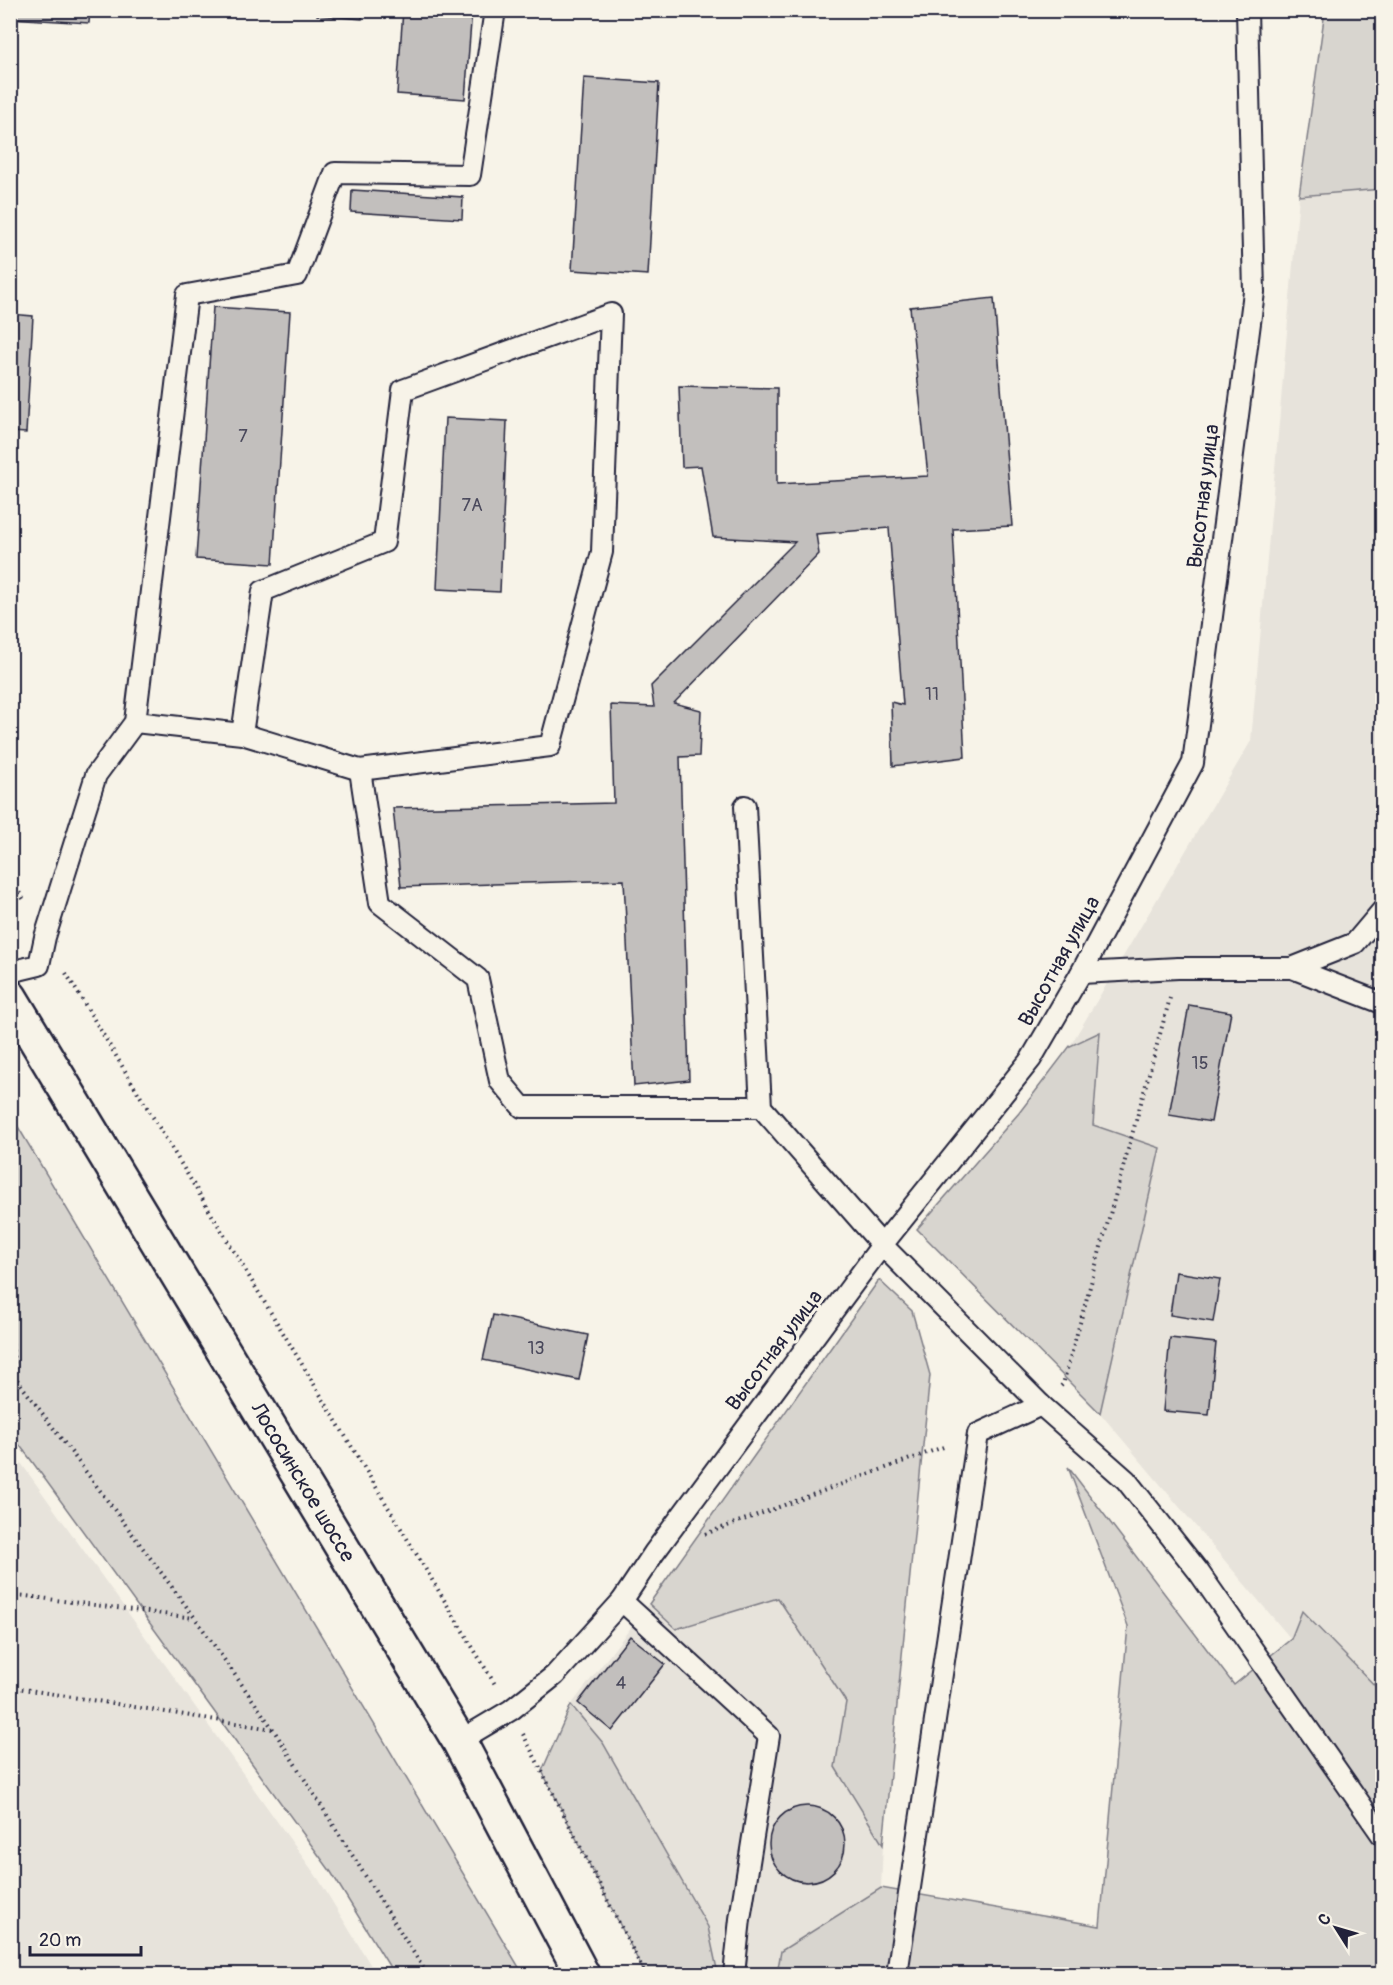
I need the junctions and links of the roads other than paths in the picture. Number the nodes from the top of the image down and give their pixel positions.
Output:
1 (495, 10) edge
2 (1247, 10) edge
3 (135, 722) junction
4 (242, 734) junction
5 (360, 770) junction
6 (745, 806) dead end
7 (1383, 911) edge
8 (1292, 968) junction
9 (10, 972) edge
10 (1081, 973) junction
11 (10, 997) edge
12 (1383, 1004) edge
13 (761, 1107) junction
14 (882, 1245) junction
15 (1041, 1405) junction
16 (622, 1601) junction
17 (459, 1741) junction
18 (1383, 1835) edge
19 (582, 1974) edge
20 (734, 1974) edge
21 (897, 1974) edge

1 - 3 lane
2 - 10 lane, Высотная улица
3 - 4 lane
3 - 9 lane
4 - 5 lane
4 - 5 lane
5 - 13 lane
6 - 13 lane
7 - 8 lane
8 - 10 lane
8 - 12 lane
10 - 14 lane, Высотная улица
11 - 17 main road, Лососинское шоссе
13 - 14 lane
14 - 15 lane
14 - 16 lane, Высотная улица
15 - 18 lane
15 - 21 lane
16 - 17 lane, Высотная улица
16 - 20 lane
17 - 19 main road, Лососинское шоссе

